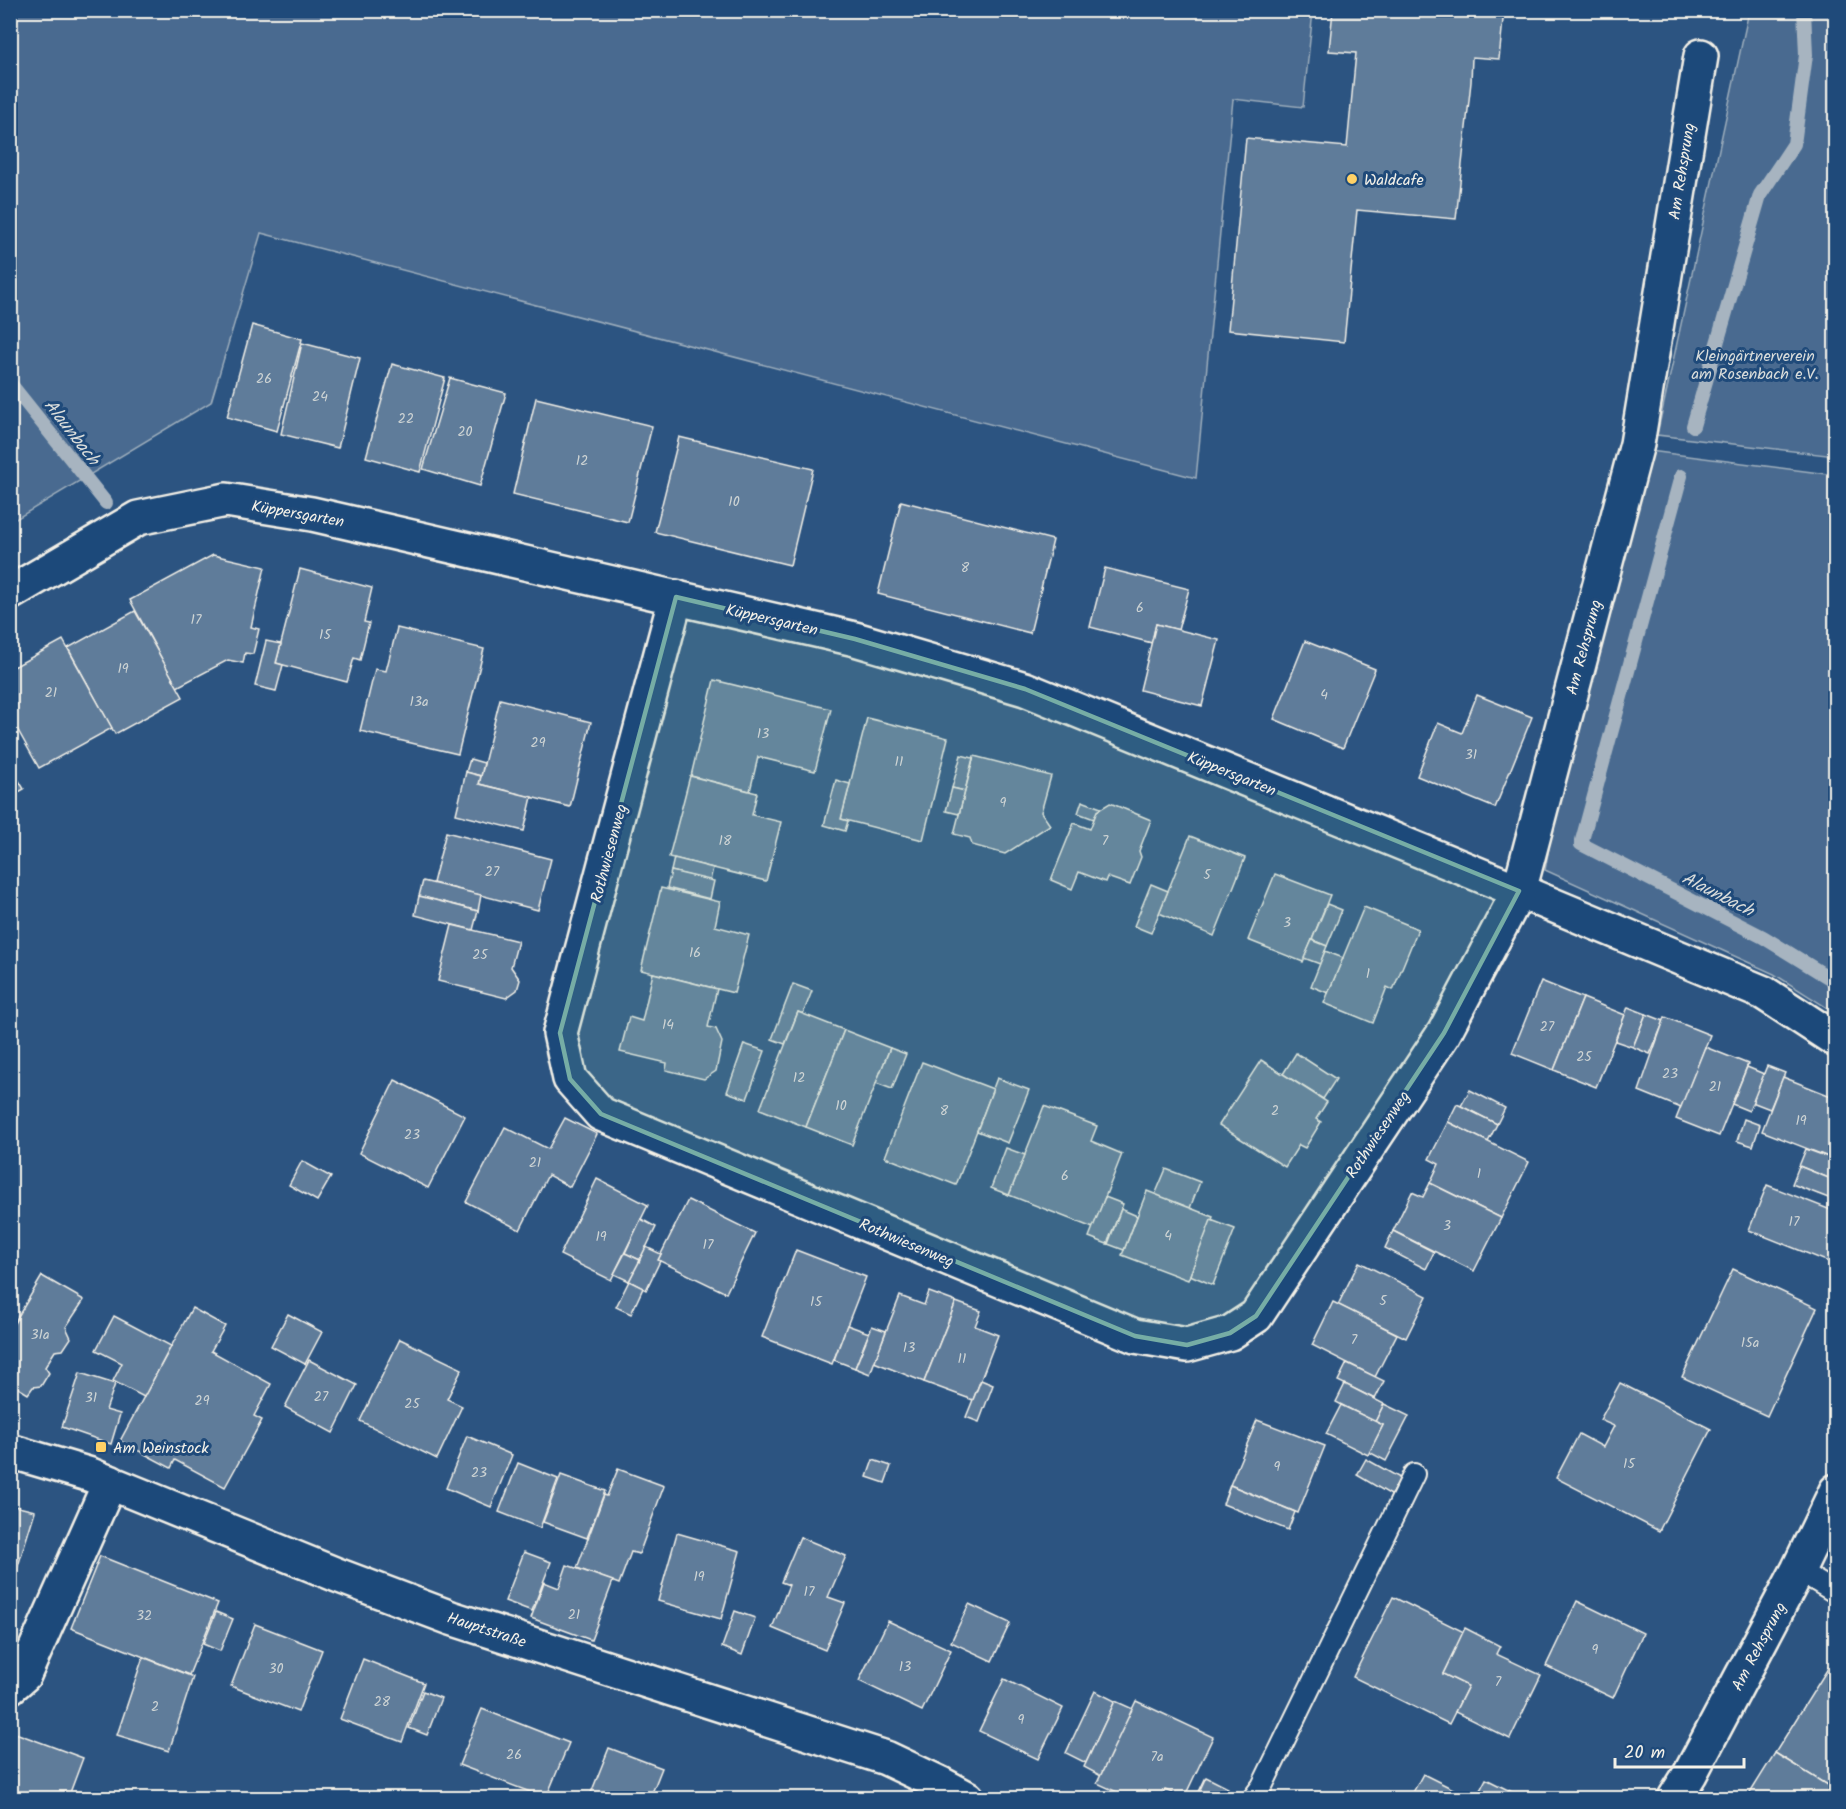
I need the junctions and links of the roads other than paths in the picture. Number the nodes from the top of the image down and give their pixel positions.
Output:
1 (1701, 56) dead end
2 (10, 593) edge
3 (676, 597) junction
4 (1519, 891) junction
5 (1836, 1040) edge
6 (10, 1451) edge
7 (1414, 1474) dead end
8 (110, 1482) junction
9 (1836, 1491) edge
10 (1798, 1570) junction
11 (1836, 1593) edge
12 (10, 1687) edge
13 (967, 1798) edge
14 (1253, 1798) edge
15 (1675, 1798) edge

1 - 4 street, Am Rehsprung
2 - 3 street, Küppersgarten
3 - 4 street, Küppersgarten
3 - 4 street, Rothwiesenweg
4 - 5 street
6 - 8 street, Hauptstraße
7 - 14 lane
8 - 12 street
8 - 13 street, Hauptstraße
9 - 10 street, Am Rehsprung
10 - 11 lane
10 - 15 street, Am Rehsprung

